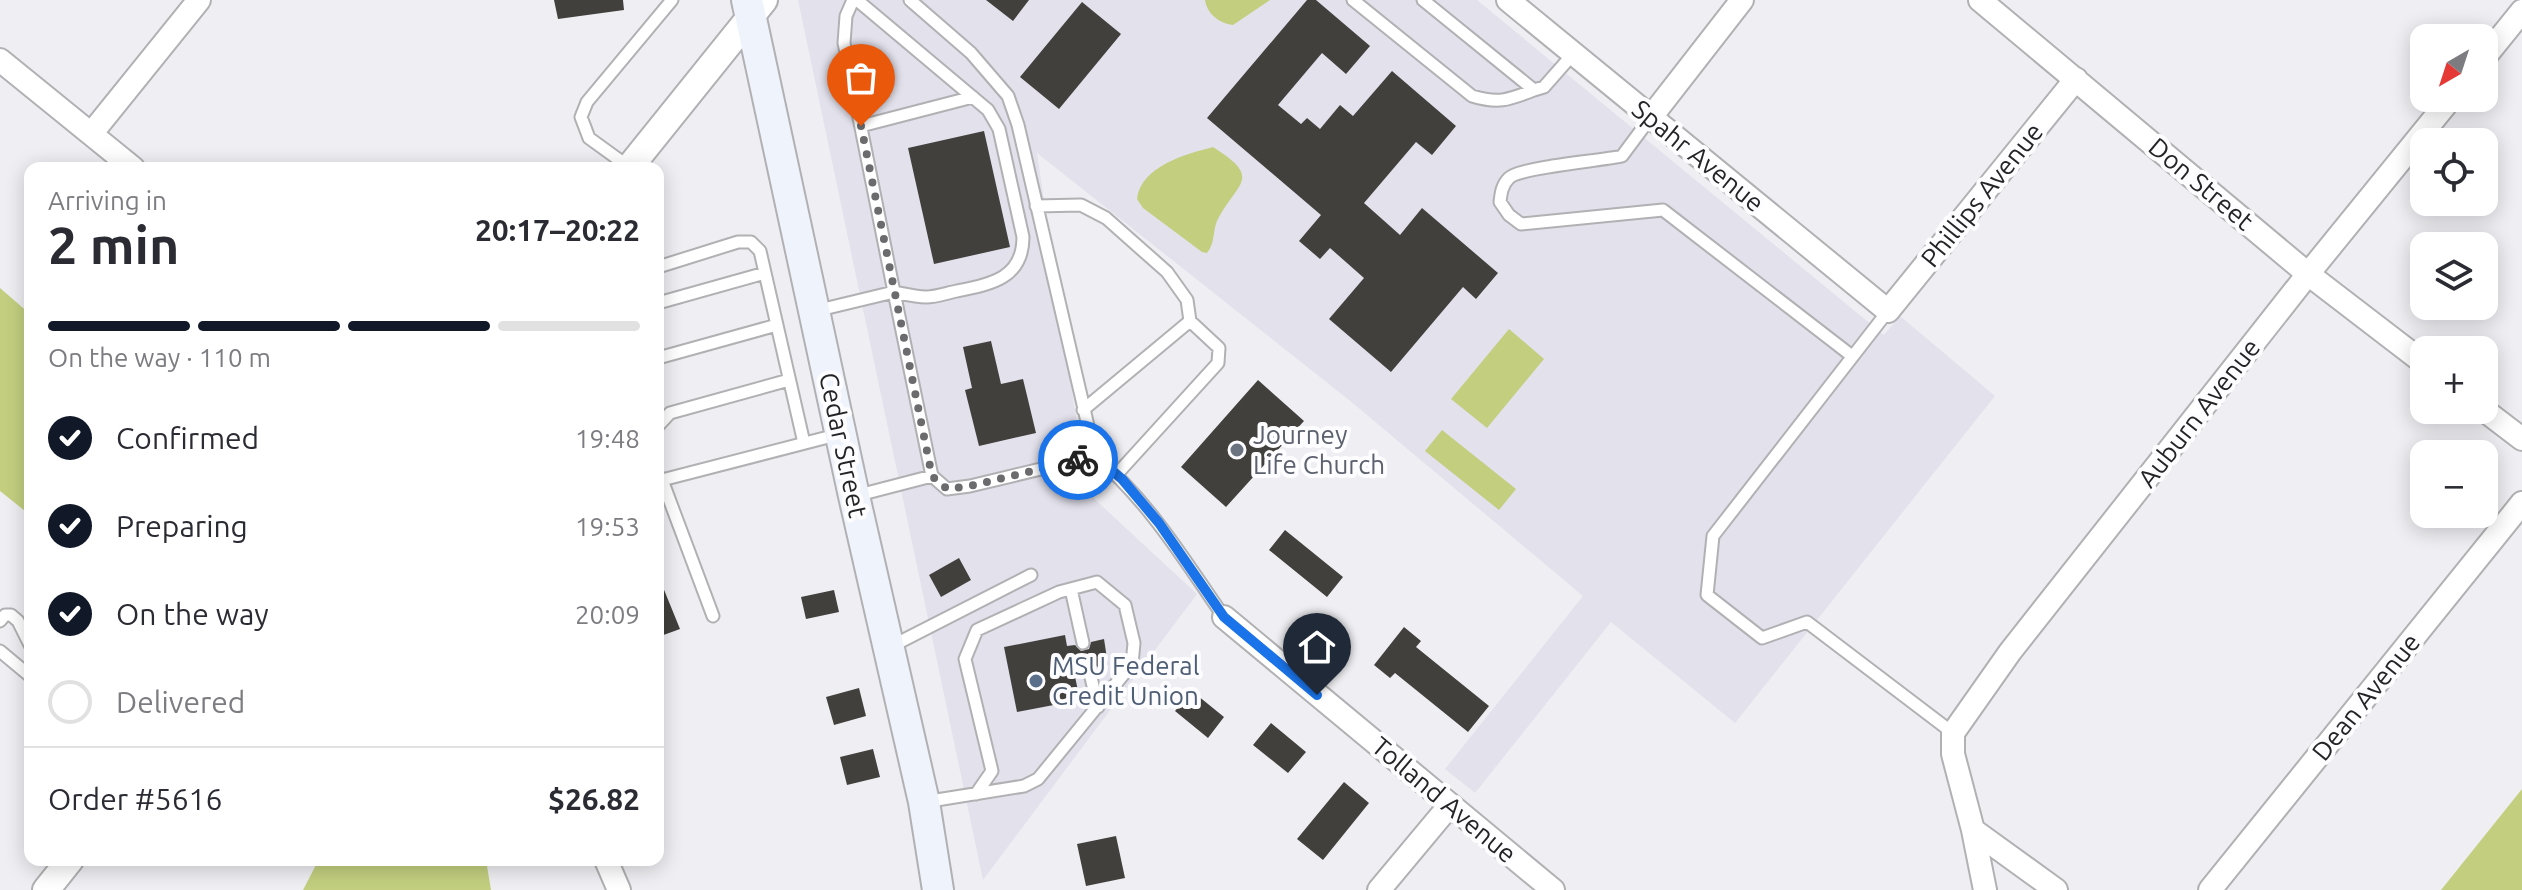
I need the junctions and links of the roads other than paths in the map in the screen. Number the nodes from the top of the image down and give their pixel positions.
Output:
1 (199, 0) edge
2 (672, 0) edge
3 (855, 0) edge
4 (910, 0) edge
5 (1353, 0) edge
6 (1423, 0) edge
7 (1508, 0) edge
8 (1742, 0) edge
9 (1980, 0) edge
10 (754, 6) edge
11 (2522, 11) edge
12 (2498, 41) edge
13 (1573, 54) junction
14 (0, 60) edge
15 (2076, 79) junction
16 (1534, 90) junction
17 (973, 97) junction
18 (2440, 112) edge
19 (1651, 117) junction
20 (861, 126) junction
21 (91, 134) junction
22 (126, 162) edge
23 (621, 162) edge
24 (634, 162) edge
25 (1036, 206) junction
26 (664, 265) edge
27 (765, 273) junction
28 (2308, 274) junction
29 (894, 292) junction
30 (664, 301) edge
31 (815, 311) junction
32 (1888, 311) junction
33 (1190, 321) junction
34 (777, 325) junction
35 (2410, 352) edge
36 (664, 356) edge
37 (1852, 356) junction
38 (789, 380) junction
39 (1083, 410) junction
40 (664, 420) edge
41 (2498, 421) edge
42 (841, 434) junction
43 (2522, 439) edge
44 (804, 443) junction
45 (1095, 456) junction
46 (1117, 474) junction
47 (932, 476) junction
48 (664, 477) edge
49 (664, 488) edge
50 (854, 496) junction
51 (2522, 503) edge
52 (1031, 575) dead end
53 (1071, 589) junction
54 (713, 616) dead end
55 (1224, 617) joint
56 (0, 621) edge
57 (24, 633) edge
58 (1083, 643) dead end
59 (888, 648) junction
60 (0, 651) edge
61 (1089, 669) dead end
62 (24, 671) edge
63 (1098, 707) junction
64 (1953, 733) junction
65 (976, 794) junction
66 (924, 802) junction
67 (1450, 805) junction
68 (1973, 830) junction
69 (609, 866) edge
70 (619, 890) edge
71 (938, 890) edge
72 (1379, 890) edge
73 (1553, 890) edge
74 (1985, 890) edge
75 (2056, 890) edge
76 (2210, 890) edge

1 - 21 street
2 - 23 lane
3 - 17 lane
3 - 20 lane
4 - 25 lane
5 - 16 lane
6 - 16 lane
7 - 13 street, Spahr Avenue
8 - 19 street
9 - 15 street, Don Street
10 - 24 street
10 - 31 main road, Cedar Street
11 - 12 street
13 - 16 lane
13 - 19 street, Spahr Avenue
14 - 21 street
15 - 28 street, Don Street
15 - 32 street, Phillips Avenue
17 - 20 lane
17 - 29 lane
18 - 28 street, Auburn Avenue
19 - 32 street, Spahr Avenue
19 - 37 lane
20 - 29 lane
21 - 22 street
25 - 33 lane
25 - 39 lane
26 - 27 lane
27 - 30 lane
27 - 34 lane
28 - 35 street, Don Street
28 - 64 street, Auburn Avenue
29 - 31 lane
29 - 47 lane
31 - 42 main road, Cedar Street
32 - 37 lane
33 - 39 lane
33 - 46 lane
34 - 36 lane
34 - 38 lane
37 - 64 lane
38 - 40 lane
38 - 44 lane
39 - 45 lane
41 - 43 street
42 - 44 lane
42 - 50 main road, Cedar Street
44 - 48 lane
45 - 46 lane
45 - 47 lane
46 - 55 lane
47 - 50 lane
49 - 54 lane
50 - 59 main road, Cedar Street
51 - 76 street, Dean Avenue
52 - 59 lane
53 - 58 lane
53 - 63 lane
53 - 65 lane
55 - 67 street, Tolland Avenue
56 - 57 lane
59 - 66 main road, Cedar Street
60 - 62 lane
61 - 63 lane
63 - 65 lane
64 - 68 street
65 - 66 lane
66 - 71 main road, Cedar Street
67 - 72 street
67 - 73 street, Tolland Avenue
68 - 74 street
68 - 75 street
69 - 70 street

